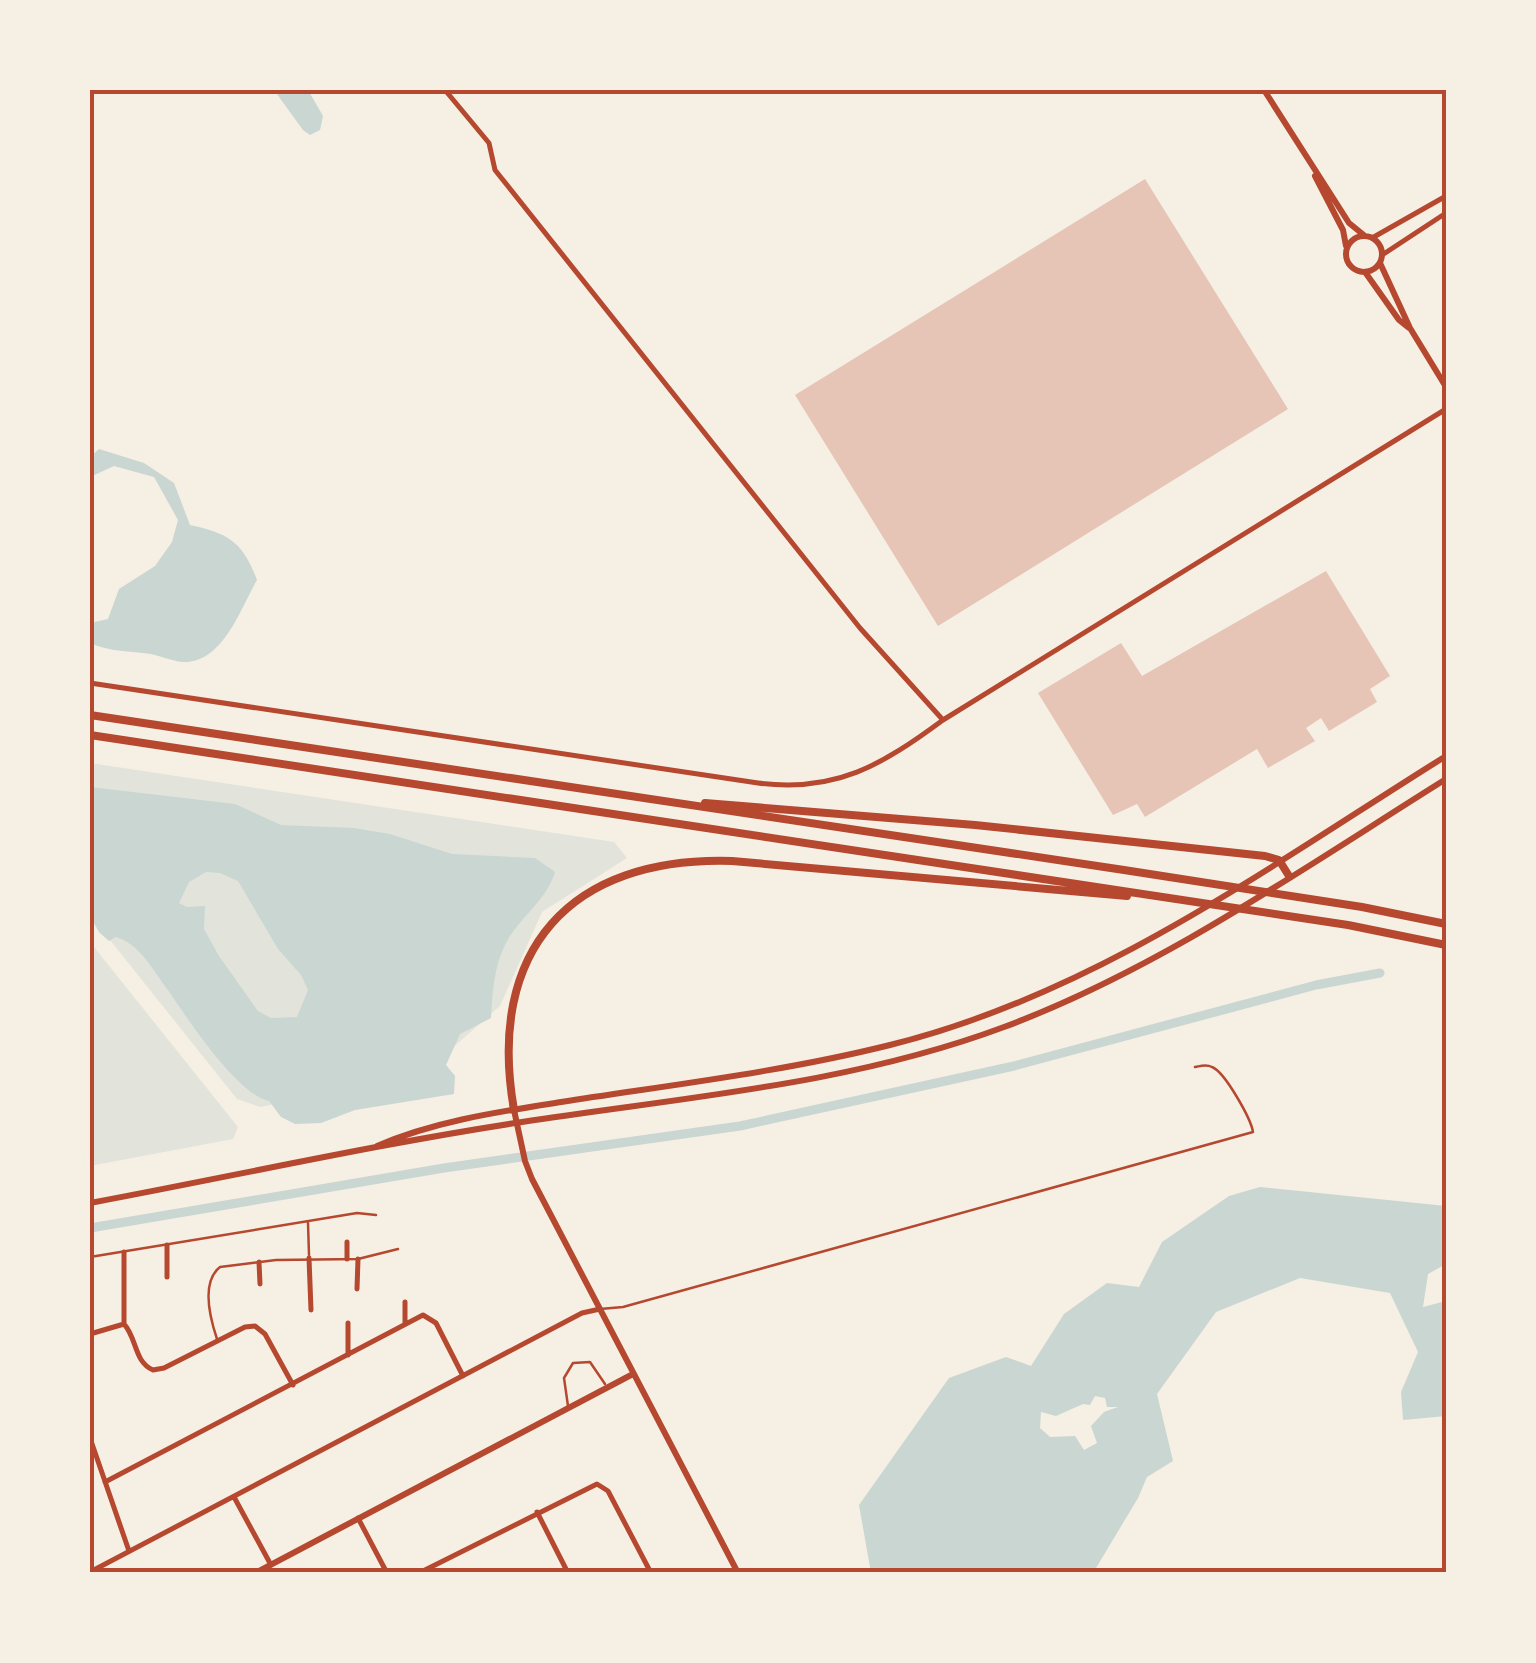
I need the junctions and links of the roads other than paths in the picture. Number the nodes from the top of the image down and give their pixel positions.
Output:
1 (445, 90) edge
2 (1264, 90) edge
3 (1313, 170) junction
4 (1446, 196) edge
5 (1446, 213) edge
6 (1368, 237) junction
7 (1347, 248) junction
8 (1381, 259) junction
9 (1365, 272) junction
10 (1410, 328) junction
11 (1446, 387) edge
12 (1446, 409) edge
13 (90, 683) edge
14 (90, 715) edge
15 (943, 720) junction
16 (90, 735) edge
17 (1446, 756) edge
18 (1446, 780) edge
19 (640, 798) junction
20 (1279, 860) junction
21 (1289, 876) junction
22 (1156, 896) junction
23 (1446, 924) edge
24 (1446, 945) edge
25 (1195, 1067) dead end
26 (514, 1110) junction
27 (516, 1122) junction
28 (362, 1152) junction
29 (90, 1203) edge
30 (376, 1215) dead end
31 (308, 1221) junction
32 (347, 1242) dead end
33 (167, 1245) junction
34 (398, 1249) dead end
35 (124, 1252) junction
36 (90, 1257) edge
37 (310, 1258) junction
38 (348, 1259) junction
39 (358, 1259) junction
40 (259, 1262) junction
41 (168, 1277) dead end
42 (260, 1284) dead end
43 (358, 1288) dead end
44 (405, 1302) dead end
45 (311, 1310) dead end
46 (600, 1310) junction
47 (348, 1323) dead end
48 (124, 1324) junction
49 (405, 1324) junction
50 (90, 1334) edge
51 (217, 1340) junction
52 (348, 1355) junction
53 (633, 1374) junction
54 (464, 1376) junction
55 (292, 1384) junction
56 (607, 1388) junction
57 (568, 1408) junction
58 (90, 1438) edge
59 (105, 1482) junction
60 (234, 1496) junction
61 (536, 1512) junction
62 (358, 1518) junction
63 (129, 1552) junction
64 (271, 1564) junction
65 (90, 1572) edge
66 (255, 1573) edge
67 (387, 1573) edge
68 (419, 1573) edge
69 (568, 1573) edge
70 (651, 1573) edge
71 (738, 1573) edge

1 - 15 street
2 - 3 main road
3 - 6 main road
3 - 7 main road
4 - 6 street
5 - 8 street
6 - 7 main road
6 - 8 main road
7 - 9 main road
8 - 9 main road
8 - 10 main road
9 - 10 main road
10 - 11 main road
12 - 15 street
13 - 15 street
14 - 19 highway
16 - 22 highway
17 - 20 main road
18 - 21 main road
19 - 20 highway
19 - 23 highway
20 - 21 highway
20 - 26 main road
21 - 27 main road
22 - 24 highway
22 - 26 highway
25 - 46 lane
26 - 27 main road
26 - 28 main road
27 - 28 main road
27 - 46 main road
28 - 29 main road
30 - 31 lane
31 - 33 lane
31 - 37 lane
32 - 38 street
33 - 35 lane
33 - 41 street
34 - 39 lane
35 - 36 lane
35 - 48 street
37 - 38 lane
37 - 40 lane
37 - 45 street
38 - 39 lane
39 - 43 street
40 - 42 street
40 - 51 lane
44 - 49 street
46 - 53 main road
46 - 54 street
47 - 52 street
48 - 50 street
48 - 51 street
49 - 52 street
49 - 54 street
51 - 55 street
52 - 55 street
53 - 56 main road
53 - 71 main road
54 - 60 street
55 - 59 street
56 - 57 main road
56 - 57 lane
57 - 62 main road
58 - 59 street
59 - 63 street
60 - 63 street
60 - 64 street
61 - 68 street
61 - 69 street
61 - 70 street
62 - 64 main road
62 - 67 street
63 - 65 street
64 - 66 main road

